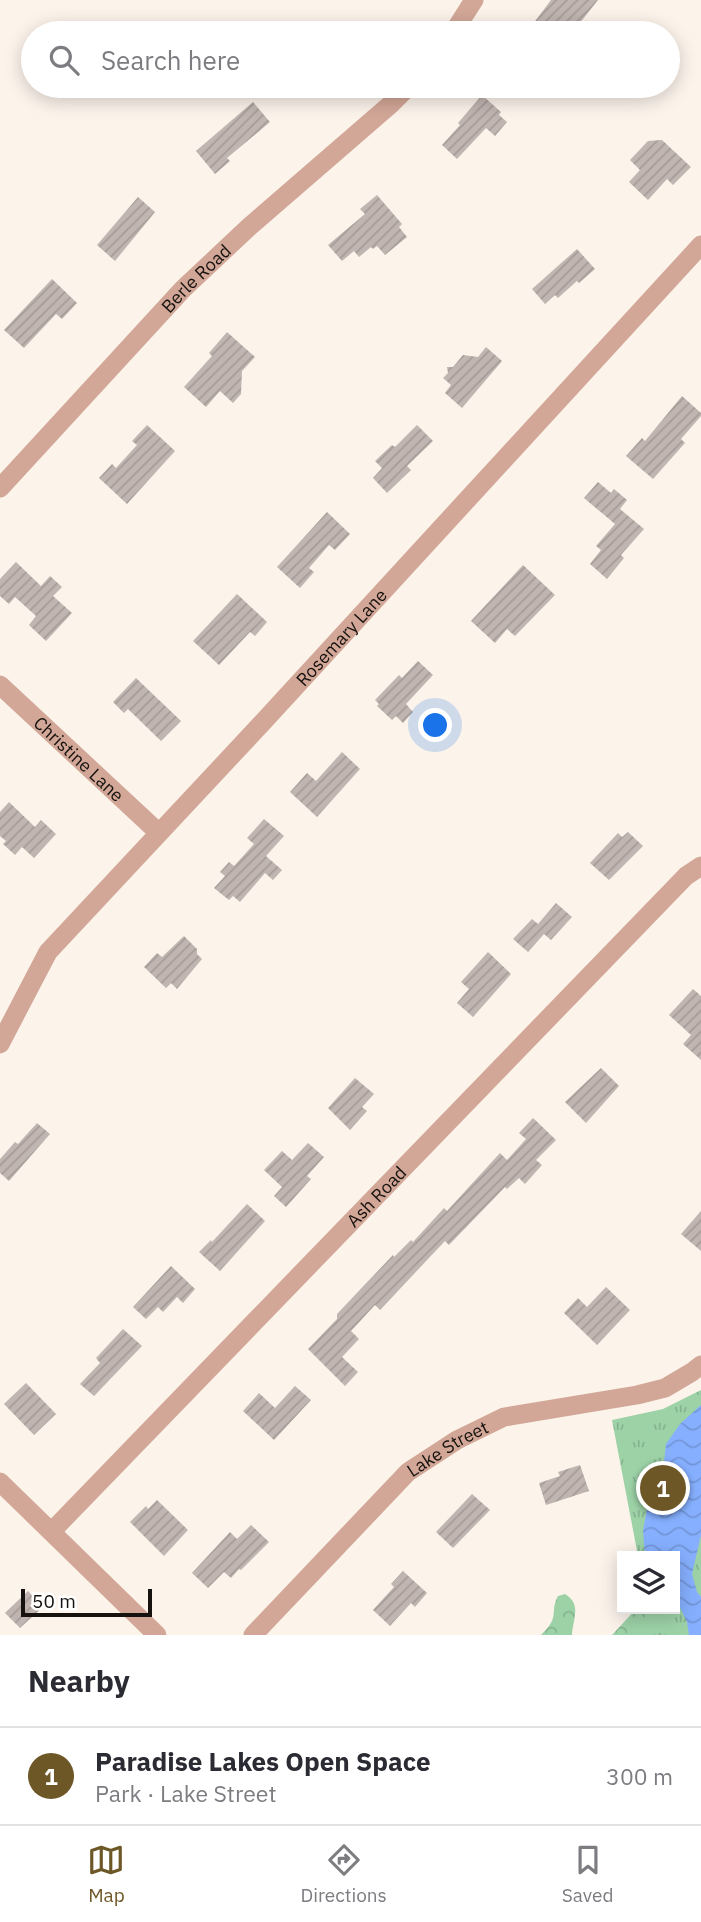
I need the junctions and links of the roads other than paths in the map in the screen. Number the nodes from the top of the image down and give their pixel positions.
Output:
1 (474, 0) edge
2 (461, 21) edge
3 (397, 98) edge
4 (701, 245) edge
5 (0, 488) edge
6 (0, 685) edge
7 (159, 833) junction
8 (701, 866) edge
9 (0, 1044) edge
10 (701, 1365) edge
11 (0, 1482) edge
12 (52, 1531) junction
13 (158, 1635) edge
14 (253, 1635) edge

1 - 2 street
3 - 5 street, Berle Road
4 - 7 street, Rosemary Lane
6 - 7 street, Christine Lane
7 - 9 street, Rosemary Lane
8 - 12 street, Ash Road
10 - 14 street, Lake Street
11 - 12 street
12 - 13 street

